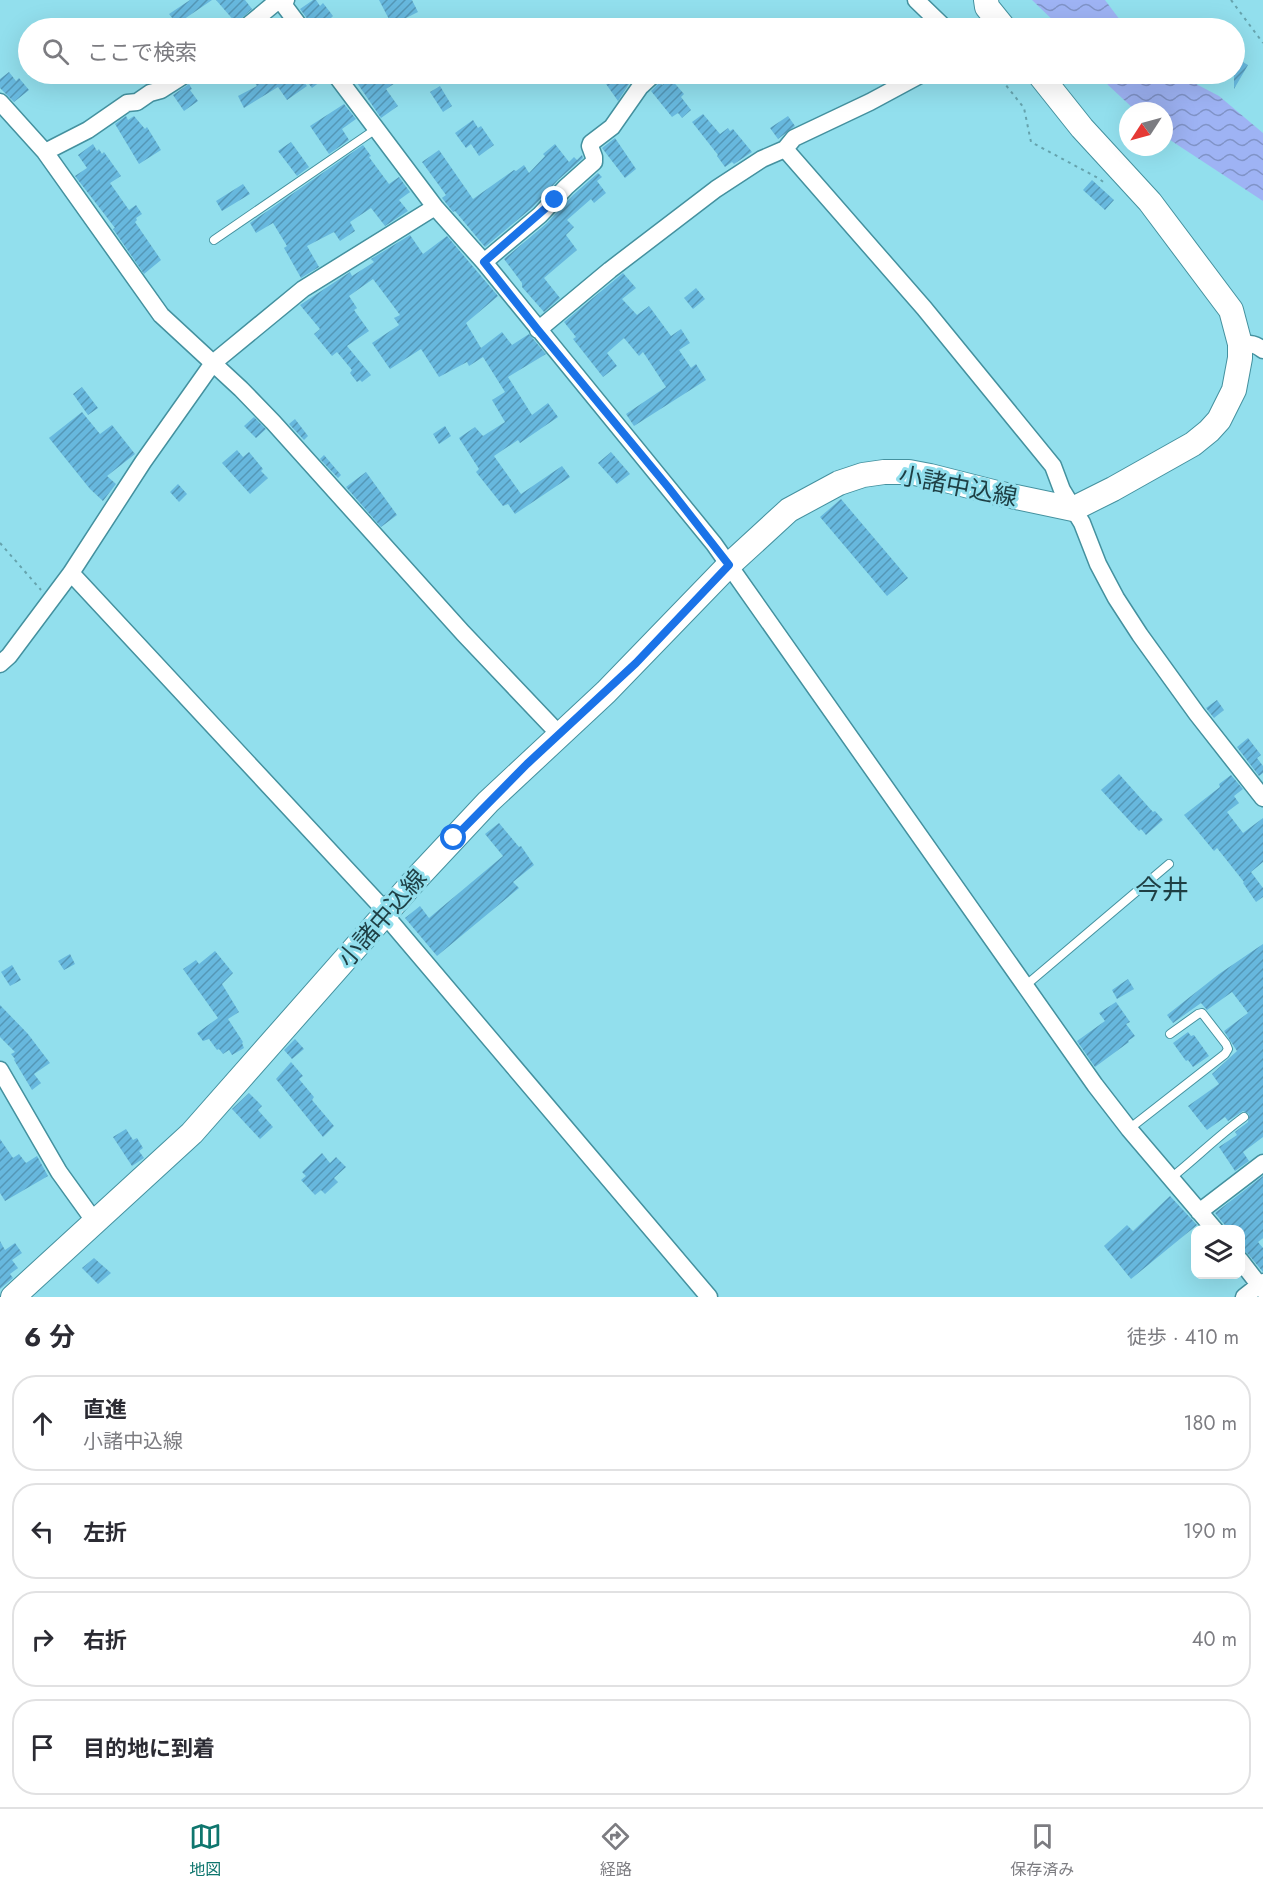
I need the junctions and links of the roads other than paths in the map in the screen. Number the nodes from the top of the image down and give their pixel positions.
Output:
1 (916, 0) edge
2 (986, 0) edge
3 (283, 1) edge
4 (257, 18) edge
5 (294, 18) edge
6 (935, 18) edge
7 (995, 18) edge
8 (170, 84) edge
9 (342, 84) edge
10 (643, 84) edge
11 (903, 84) edge
12 (1047, 84) edge
13 (0, 102) edge
14 (376, 129) junction
15 (785, 149) junction
16 (45, 152) junction
17 (435, 207) junction
18 (214, 240) dead end
19 (484, 262) junction
20 (538, 330) junction
21 (1252, 347) edge
22 (213, 363) junction
23 (1073, 509) junction
24 (729, 565) junction
25 (71, 573) junction
26 (0, 664) edge
27 (559, 734) junction
28 (1263, 798) edge
29 (1169, 864) dead end
30 (385, 915) junction
31 (1025, 986) junction
32 (1170, 1034) dead end
33 (0, 1070) edge
34 (1244, 1117) dead end
35 (1129, 1130) junction
36 (1263, 1163) edge
37 (1171, 1178) junction
38 (1199, 1212) junction
39 (95, 1222) junction
40 (1211, 1225) edge
41 (1245, 1266) edge
42 (1262, 1285) edge
43 (14, 1297) edge
44 (710, 1297) edge
45 (1244, 1297) edge

1 - 6 street
2 - 7 main road
3 - 4 street
3 - 5 street
8 - 16 street
9 - 14 street
10 - 19 street
11 - 15 street
12 - 21 main road
13 - 16 street
14 - 17 street
14 - 18 lane
15 - 20 street
15 - 23 street
16 - 22 street
17 - 19 street
17 - 22 street
19 - 20 street
20 - 24 street
21 - 23 main road
22 - 25 street
22 - 27 street
23 - 24 main road, 小諸中込線
23 - 28 street
24 - 27 main road, 小諸中込線
24 - 31 street
25 - 26 street
25 - 30 street
27 - 30 main road, 小諸中込線
29 - 31 lane
30 - 39 main road, 小諸中込線
30 - 44 street
31 - 35 street
32 - 35 lane
33 - 39 street
34 - 37 lane
35 - 37 street
36 - 38 street
37 - 38 street
38 - 40 street
39 - 43 main road, 小諸中込線
41 - 42 street
42 - 45 street

